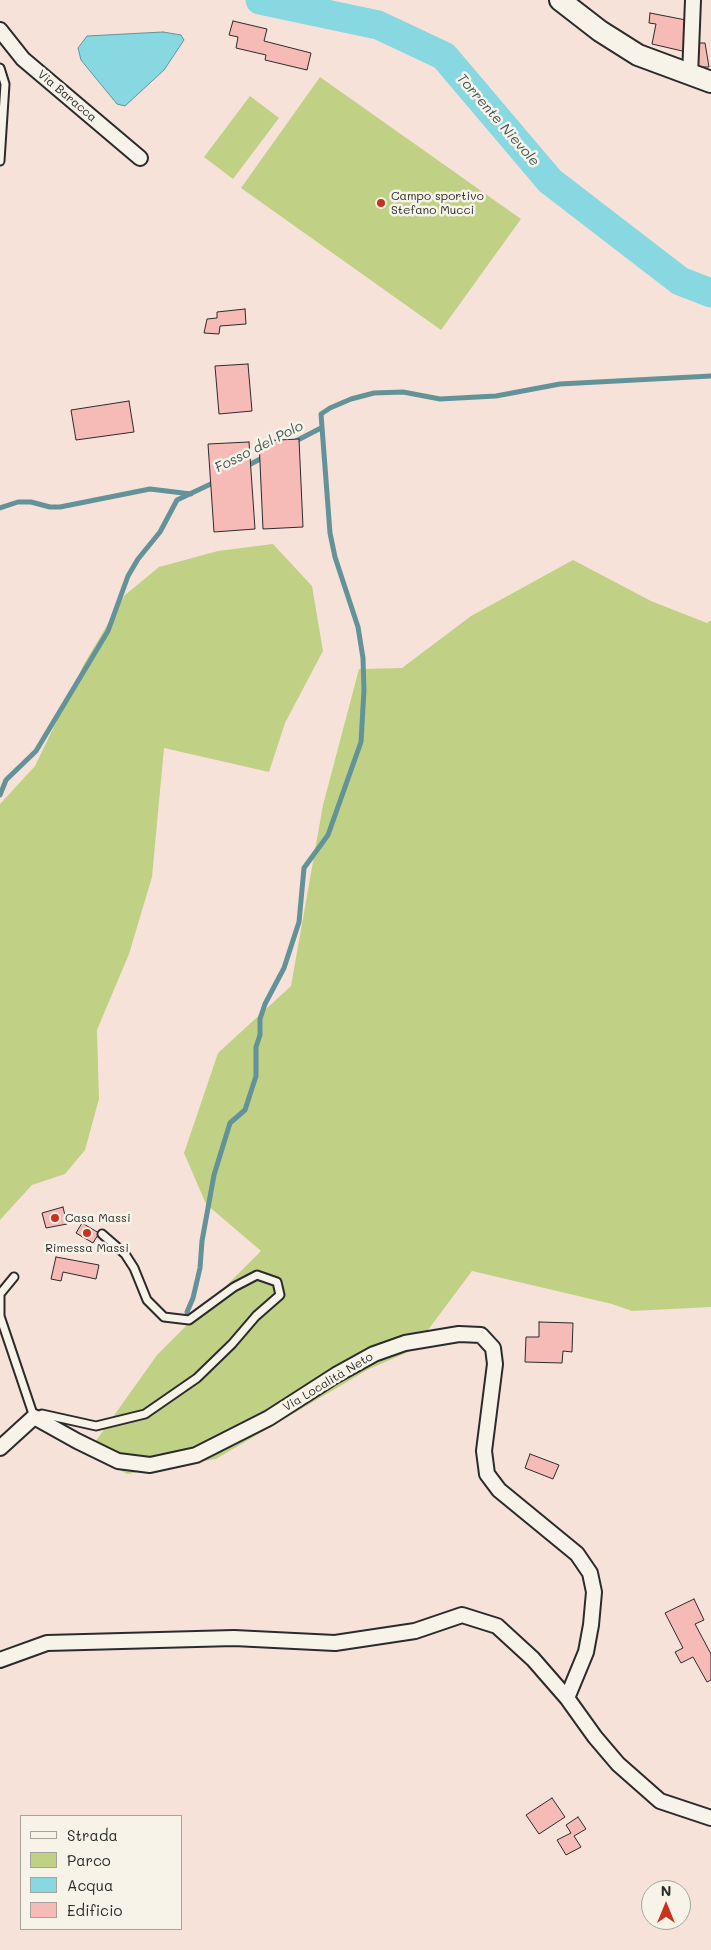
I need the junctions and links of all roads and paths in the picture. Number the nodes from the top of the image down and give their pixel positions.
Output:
1 (560, 0) edge
2 (693, 0) edge
3 (0, 30) edge
4 (0, 68) edge
5 (701, 79) edge
6 (140, 158) dead end
7 (0, 161) edge
8 (102, 1234) dead end
9 (14, 1277) dead end
10 (34, 1417) junction
11 (0, 1448) edge
12 (0, 1660) edge
13 (567, 1698) junction
14 (711, 1818) edge

1 - 5 street
2 - 5 street
3 - 6 street, Via Baracca
4 - 7 lane
8 - 10 lane
9 - 10 lane
10 - 11 street
10 - 13 street, Via Località Neto
12 - 13 street
13 - 14 street

